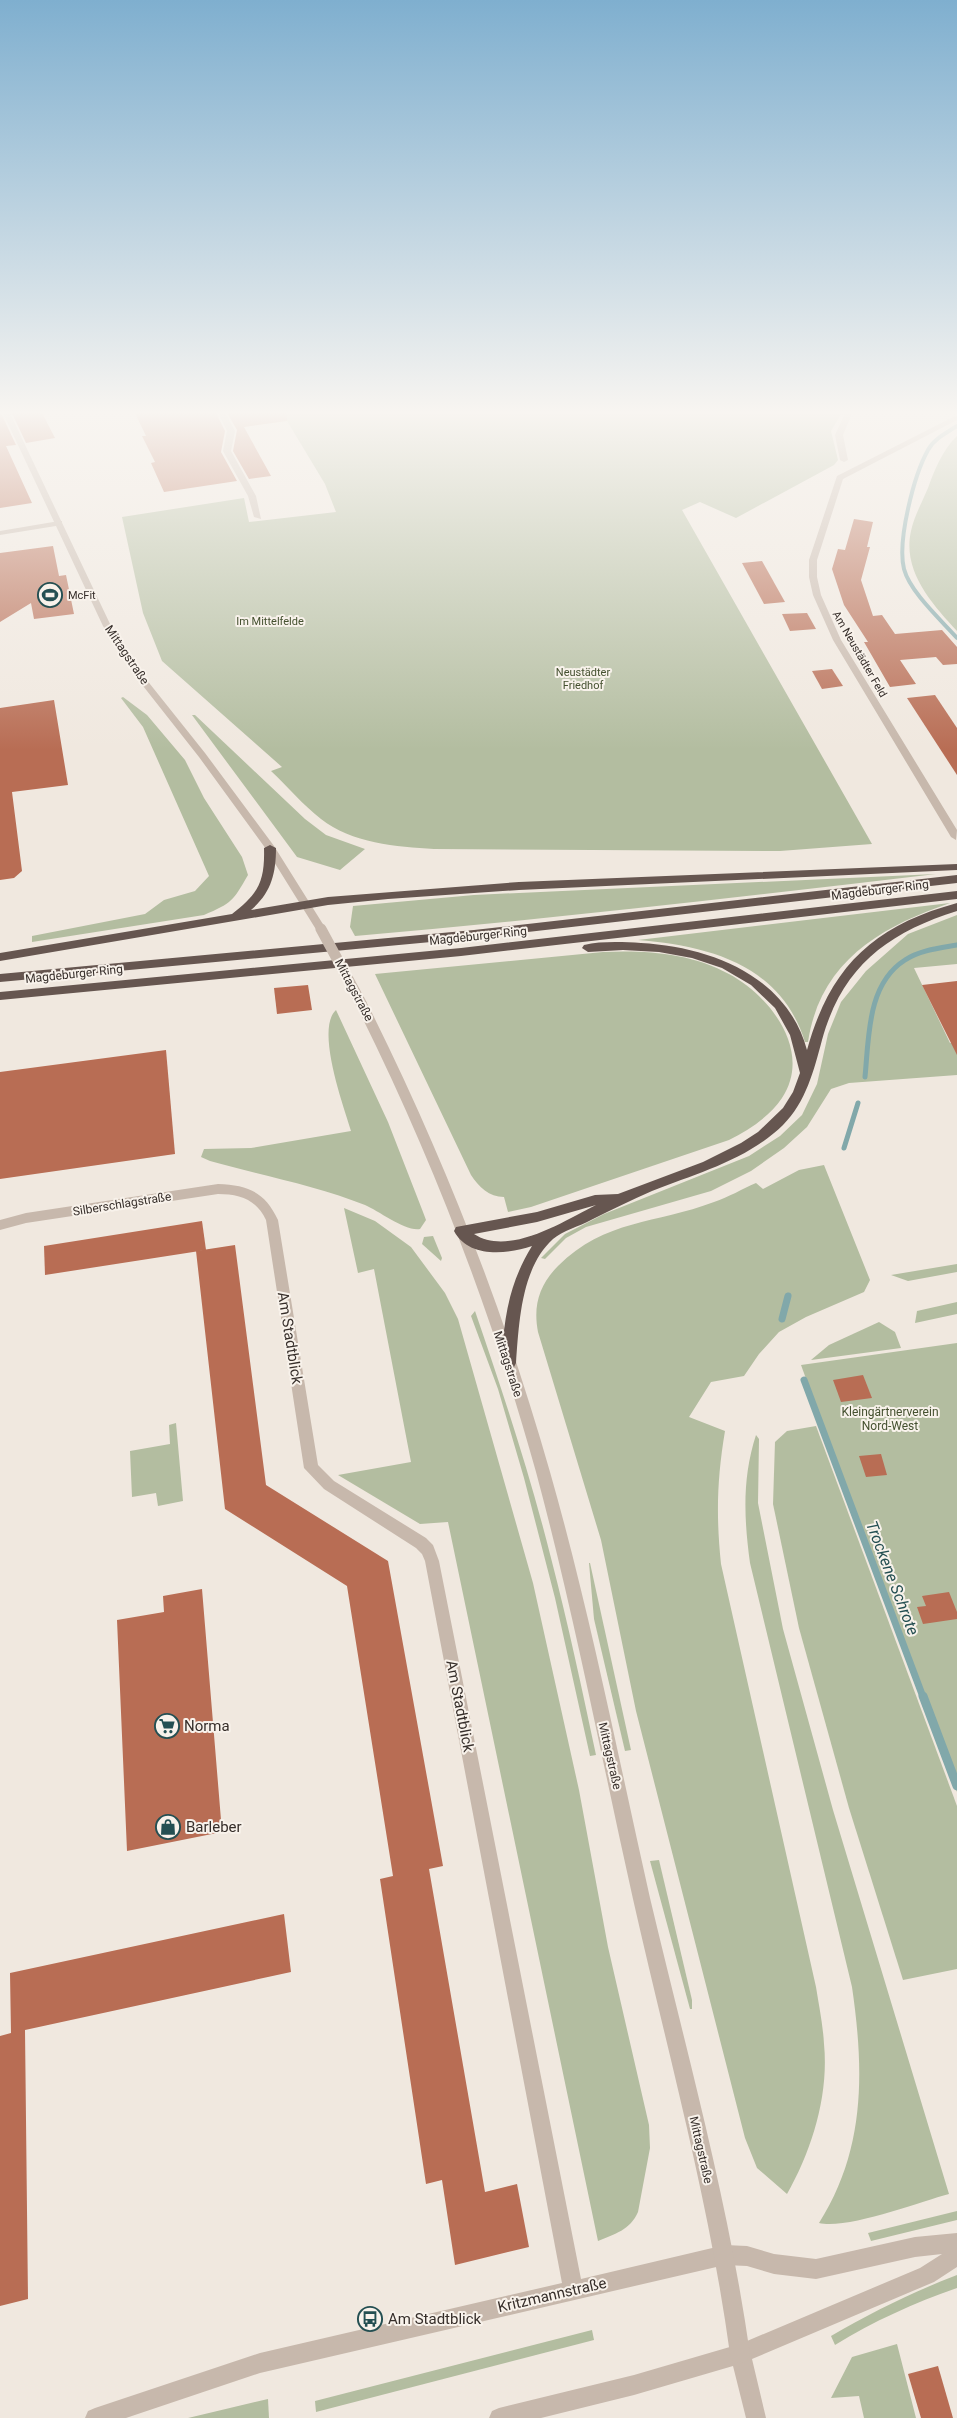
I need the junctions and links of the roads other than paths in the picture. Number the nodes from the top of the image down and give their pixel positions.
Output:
1 (59, 523) edge
2 (54, 524) edge
3 (825, 524) edge
4 (0, 534) edge
5 (956, 837) dead end
6 (270, 848) junction
7 (957, 867) edge
8 (957, 878) edge
9 (957, 894) edge
10 (306, 905) junction
11 (957, 906) edge
12 (232, 919) junction
13 (461, 952) junction
14 (0, 957) edge
15 (0, 978) edge
16 (0, 996) edge
17 (806, 1075) junction
18 (245, 1192) joint
19 (628, 1195) junction
20 (0, 1225) edge
21 (462, 1231) junction
22 (550, 1232) junction
23 (509, 1363) junction
24 (957, 2243) edge
25 (725, 2255) junction
26 (957, 2256) edge
27 (573, 2290) junction
28 (740, 2354) junction
29 (95, 2418) edge
30 (499, 2418) edge
31 (756, 2418) edge

1 - 6 street, Mittagstraße
2 - 4 street
3 - 5 street, Am Neustädter Feld
6 - 10 street, Mittagstraße
6 - 12 highway
7 - 10 highway
8 - 15 highway, Magdeburger Ring
9 - 13 highway, Magdeburger Ring
10 - 12 highway
10 - 21 street, Mittagstraße, bridge
11 - 17 highway
12 - 14 highway
13 - 16 highway, Magdeburger Ring
13 - 17 highway
17 - 19 highway
18 - 20 street, Silberschlagstraße
18 - 27 street, Am Stadtblick
19 - 21 highway
19 - 22 highway
21 - 22 highway
21 - 23 street, Mittagstraße
22 - 23 highway
23 - 25 street, Mittagstraße
24 - 25 street, Kritzmannstraße
25 - 27 street, Kritzmannstraße
25 - 28 street, Mittagstraße
26 - 28 street
27 - 29 street, Kritzmannstraße
28 - 30 street
28 - 31 street, Mittagstraße

